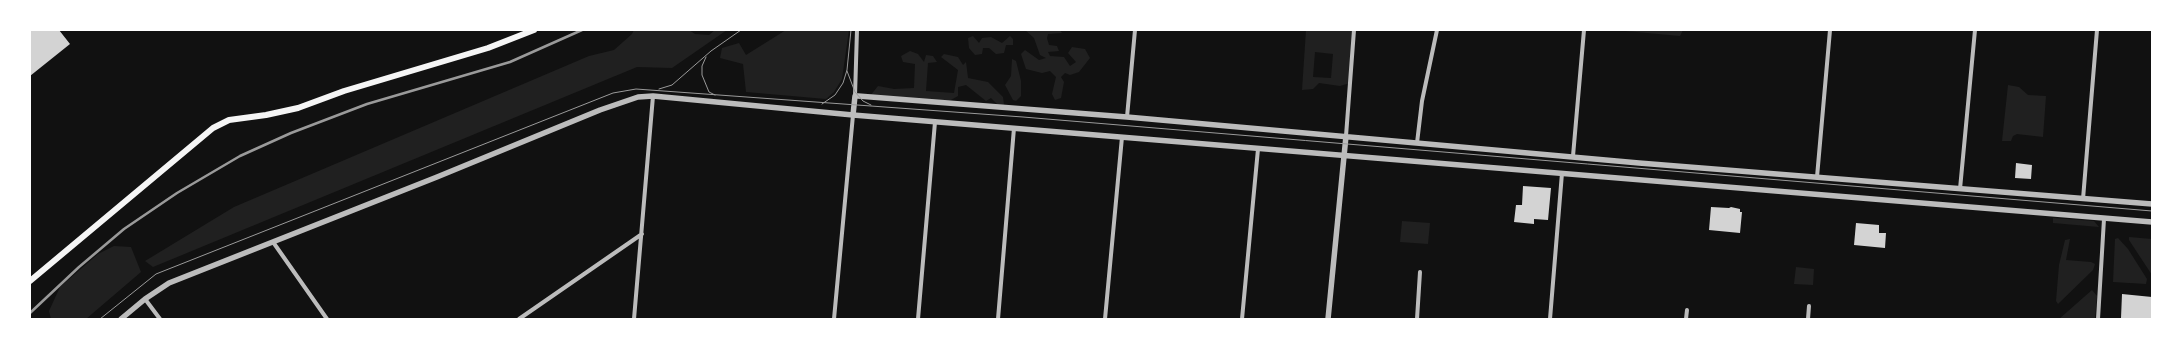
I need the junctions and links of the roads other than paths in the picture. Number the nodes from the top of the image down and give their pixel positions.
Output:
1 (534, 30) edge
2 (857, 30) edge
3 (1135, 30) edge
4 (1354, 30) edge
5 (1438, 30) edge
6 (1584, 30) edge
7 (1830, 30) edge
8 (1974, 30) edge
9 (2097, 30) edge
10 (653, 96) junction
11 (855, 96) junction
12 (853, 115) junction
13 (1127, 116) junction
14 (935, 122) junction
15 (1014, 128) junction
16 (1346, 136) junction
17 (1122, 137) junction
18 (1417, 143) junction
19 (1258, 149) junction
20 (1344, 156) junction
21 (1573, 156) junction
22 (1562, 173) junction
23 (1817, 177) junction
24 (1960, 189) junction
25 (2083, 199) junction
26 (2152, 204) edge
27 (2104, 219) junction
28 (2152, 222) edge
29 (642, 234) junction
30 (273, 242) junction
31 (1420, 272) dead end
32 (30, 281) edge
33 (144, 298) junction
34 (1809, 306) dead end
35 (1687, 310) dead end
36 (121, 319) edge
37 (160, 319) edge
38 (327, 319) edge
39 (519, 319) edge
40 (634, 319) edge
41 (834, 319) edge
42 (918, 319) edge
43 (998, 319) edge
44 (1105, 319) edge
45 (1242, 319) edge
46 (1328, 319) edge
47 (1417, 319) edge
48 (1550, 319) edge
49 (1686, 319) edge
50 (1808, 319) edge
51 (2098, 319) edge

1 - 32 main road
2 - 11 street
3 - 13 street
4 - 16 street
5 - 18 street
6 - 21 street
7 - 23 street
8 - 24 street
9 - 25 street
10 - 12 street
10 - 29 street
10 - 30 street
11 - 12 street
11 - 13 street
12 - 14 street
12 - 41 street
13 - 16 street
14 - 15 street
14 - 42 street
15 - 17 street
15 - 43 street
16 - 18 street
16 - 20 street
17 - 19 street
17 - 44 street
18 - 21 street
19 - 20 street
19 - 45 street
20 - 22 street
20 - 46 street
21 - 23 street
22 - 27 street
22 - 48 street
23 - 24 street
24 - 25 street
25 - 26 street
27 - 28 street
27 - 51 street
29 - 39 street
29 - 40 street
30 - 33 street
30 - 38 street
31 - 47 street
33 - 36 street
33 - 37 street
34 - 50 street
35 - 49 street

